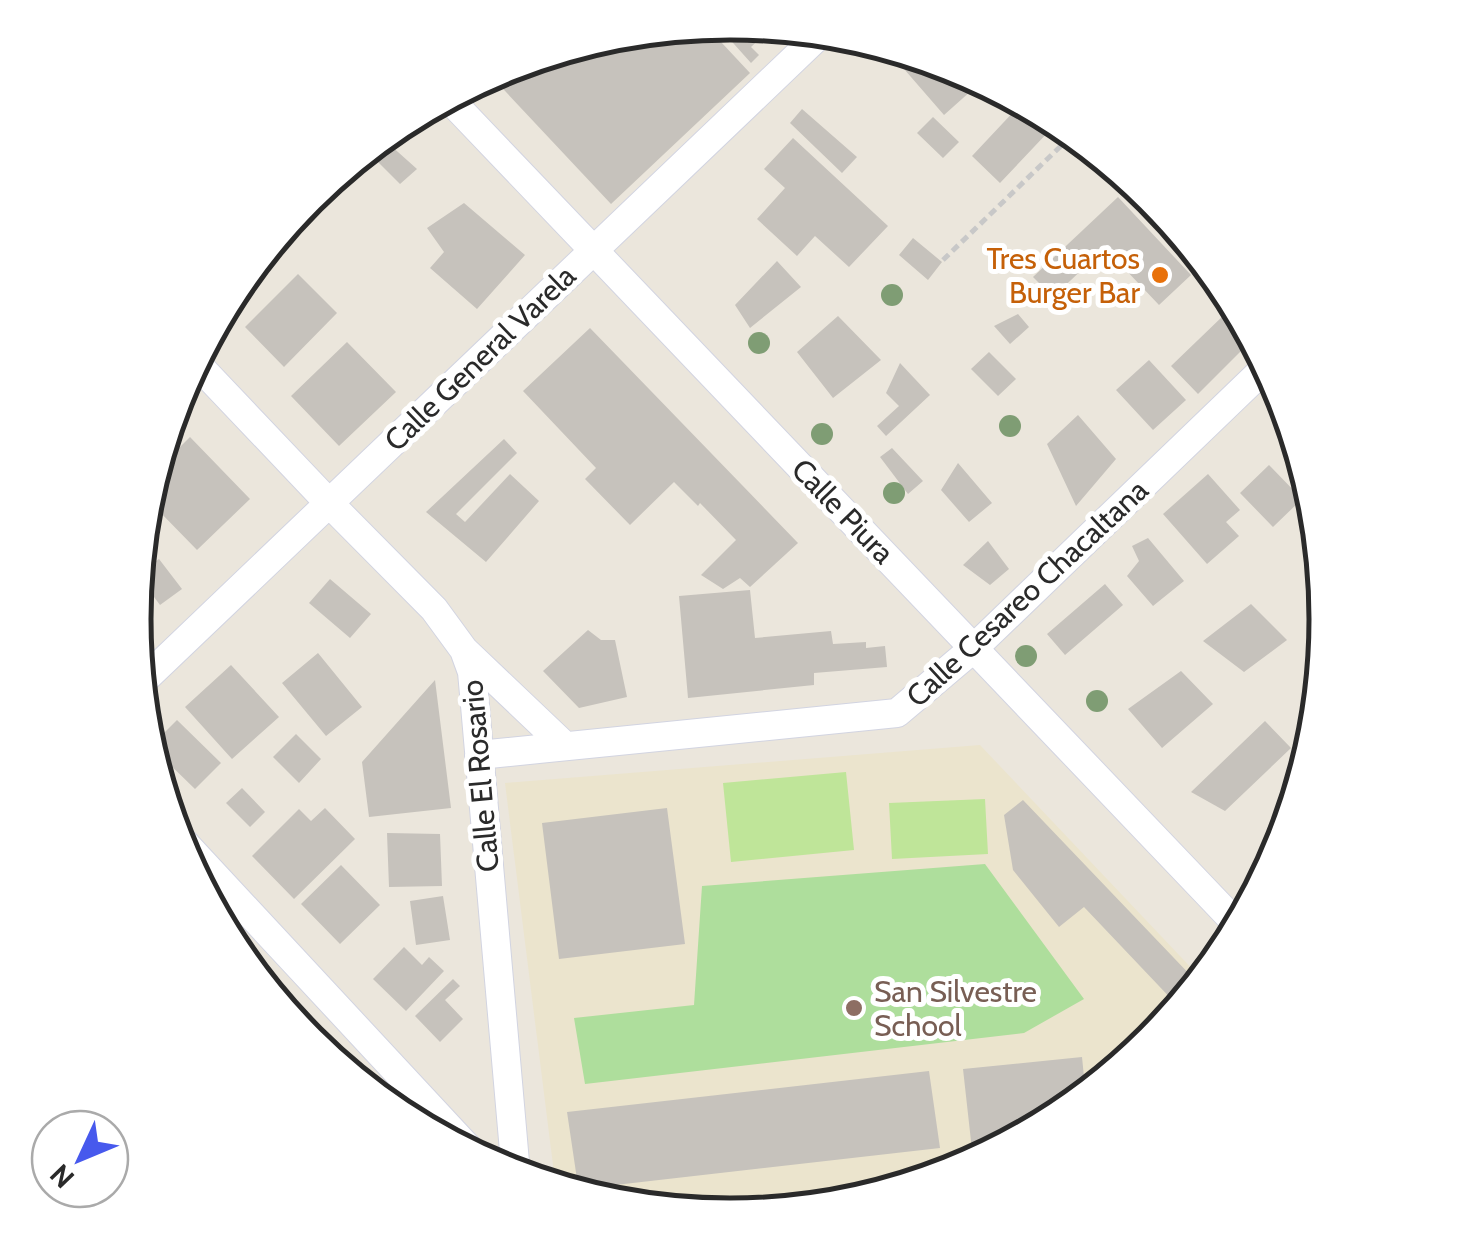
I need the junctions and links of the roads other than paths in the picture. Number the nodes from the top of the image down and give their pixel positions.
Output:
1 (808, 45) edge
2 (458, 109) edge
3 (594, 250) junction
4 (207, 373) edge
5 (1257, 376) edge
6 (329, 503) junction
7 (974, 648) junction
8 (464, 650) junction
9 (154, 670) edge
10 (565, 746) junction
11 (479, 755) junction
12 (207, 868) edge
13 (1229, 916) edge
14 (447, 1124) edge
15 (513, 1144) junction
16 (501, 1151) edge
17 (514, 1157) edge

1 - 3 street, Calle General Varela
2 - 3 street, Calle Piura
3 - 6 street, Calle General Varela
3 - 7 street, Calle Piura
4 - 6 street, Calle El Rosario
5 - 7 street, Calle Cesareo Chacaltana
6 - 8 street, Calle El Rosario
6 - 9 street, Calle General Varela
7 - 10 street, Calle Cesareo Chacaltana
7 - 13 street, Calle Piura
8 - 10 street
8 - 11 street, Calle El Rosario
10 - 11 street, Calle Cesareo Chacaltana
11 - 15 street, Calle El Rosario
12 - 14 street
15 - 16 street
15 - 17 street, Calle El Rosario

